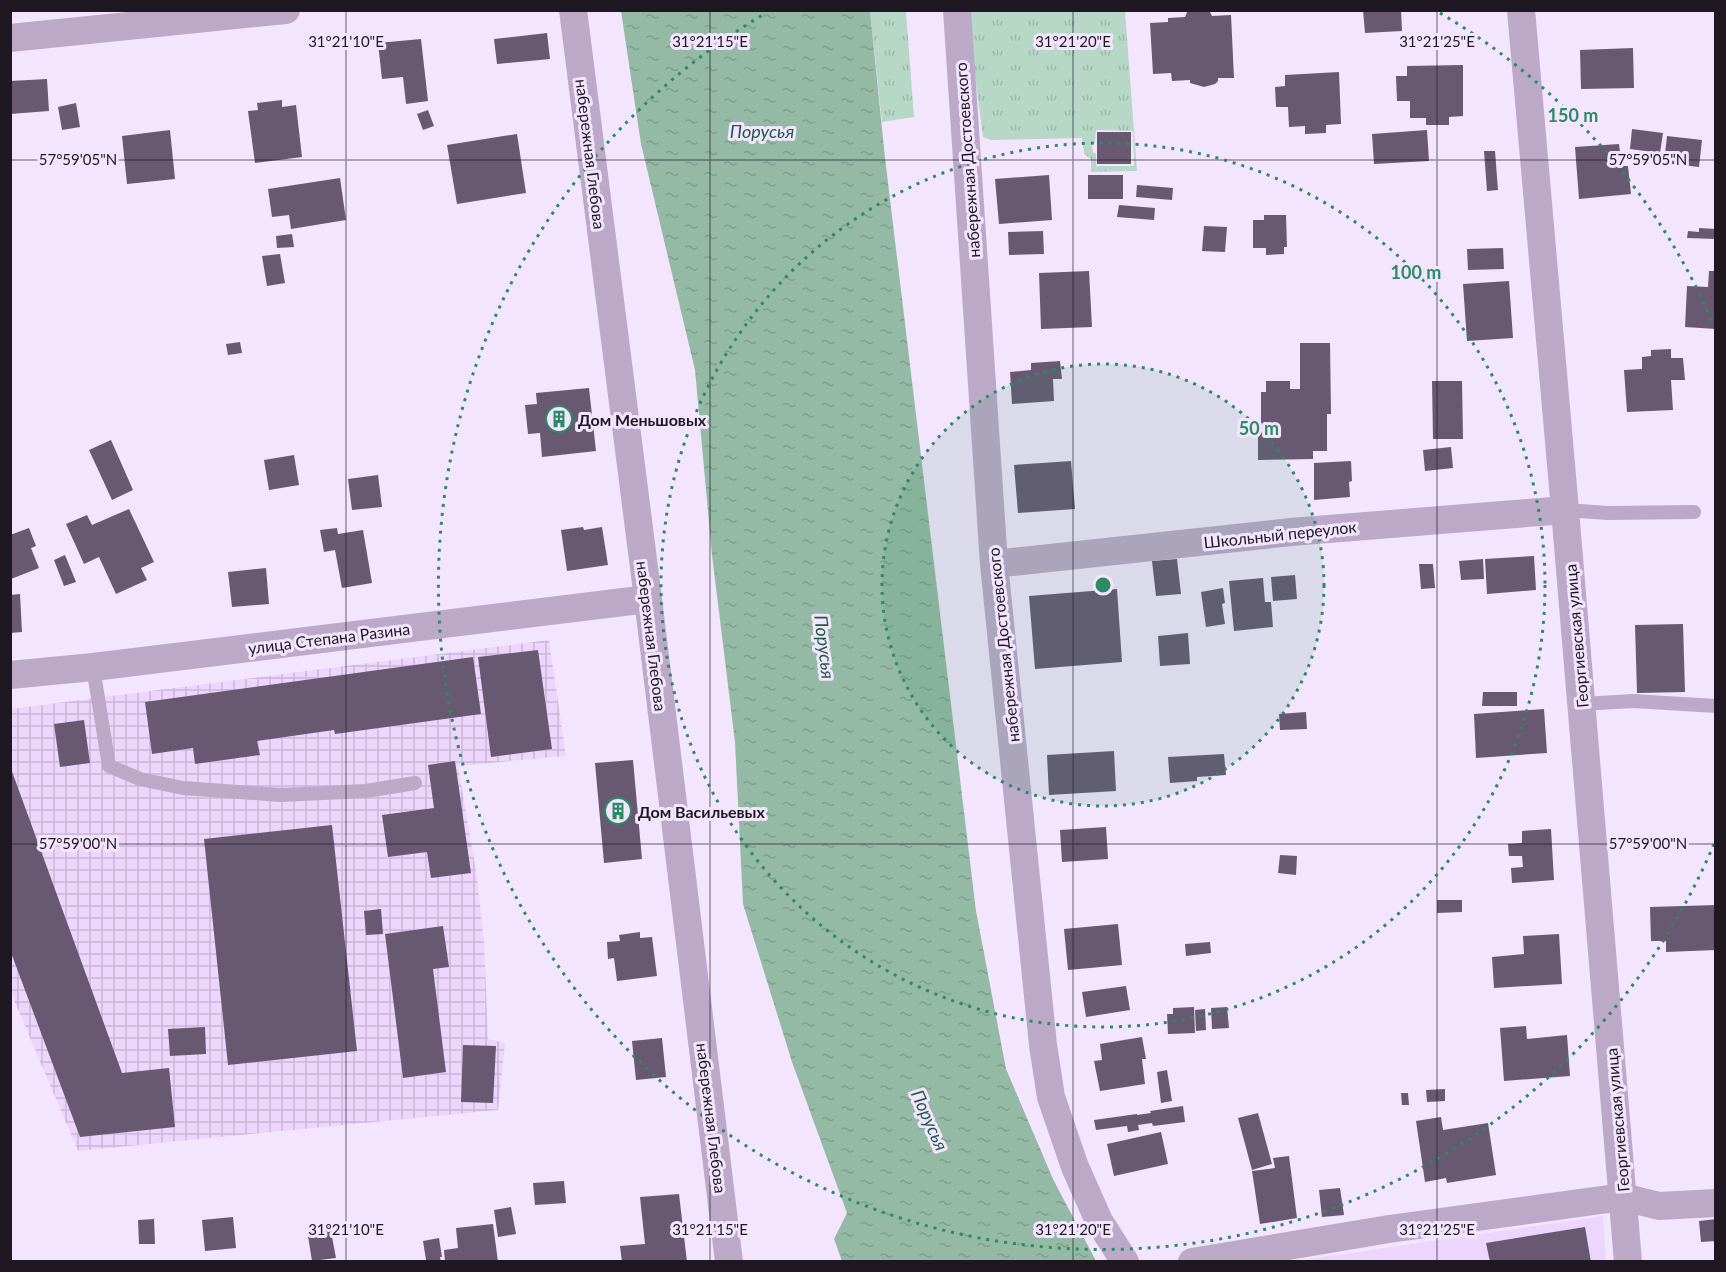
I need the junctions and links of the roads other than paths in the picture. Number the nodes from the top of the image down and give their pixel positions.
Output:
1 (286, 10) edge
2 (573, 10) edge
3 (957, 10) edge
4 (1521, 10) edge
5 (10, 38) edge
6 (1565, 510) junction
7 (1695, 512) dead end
8 (994, 564) junction
9 (648, 599) junction
10 (93, 667) junction
11 (10, 675) edge
12 (1582, 704) junction
13 (1716, 705) edge
14 (415, 783) dead end
15 (1623, 1197) junction
16 (1716, 1203) edge
17 (729, 1262) edge
18 (1125, 1262) edge
19 (1192, 1262) edge
20 (1628, 1262) edge

1 - 5 street
2 - 9 street, набережная Глебова
3 - 8 street, набережная Достоевского
4 - 6 street, Георгиевская улица
6 - 7 lane
6 - 8 street, Школьный переулок
6 - 12 street, Георгиевская улица
8 - 18 street, набережная Достоевского
9 - 10 street, улица Степана Разина
9 - 17 street, набережная Глебова
10 - 11 street, улица Степана Разина
10 - 14 lane
12 - 13 lane
12 - 15 street, Георгиевская улица
15 - 16 street
15 - 19 street
15 - 20 street, Георгиевская улица

